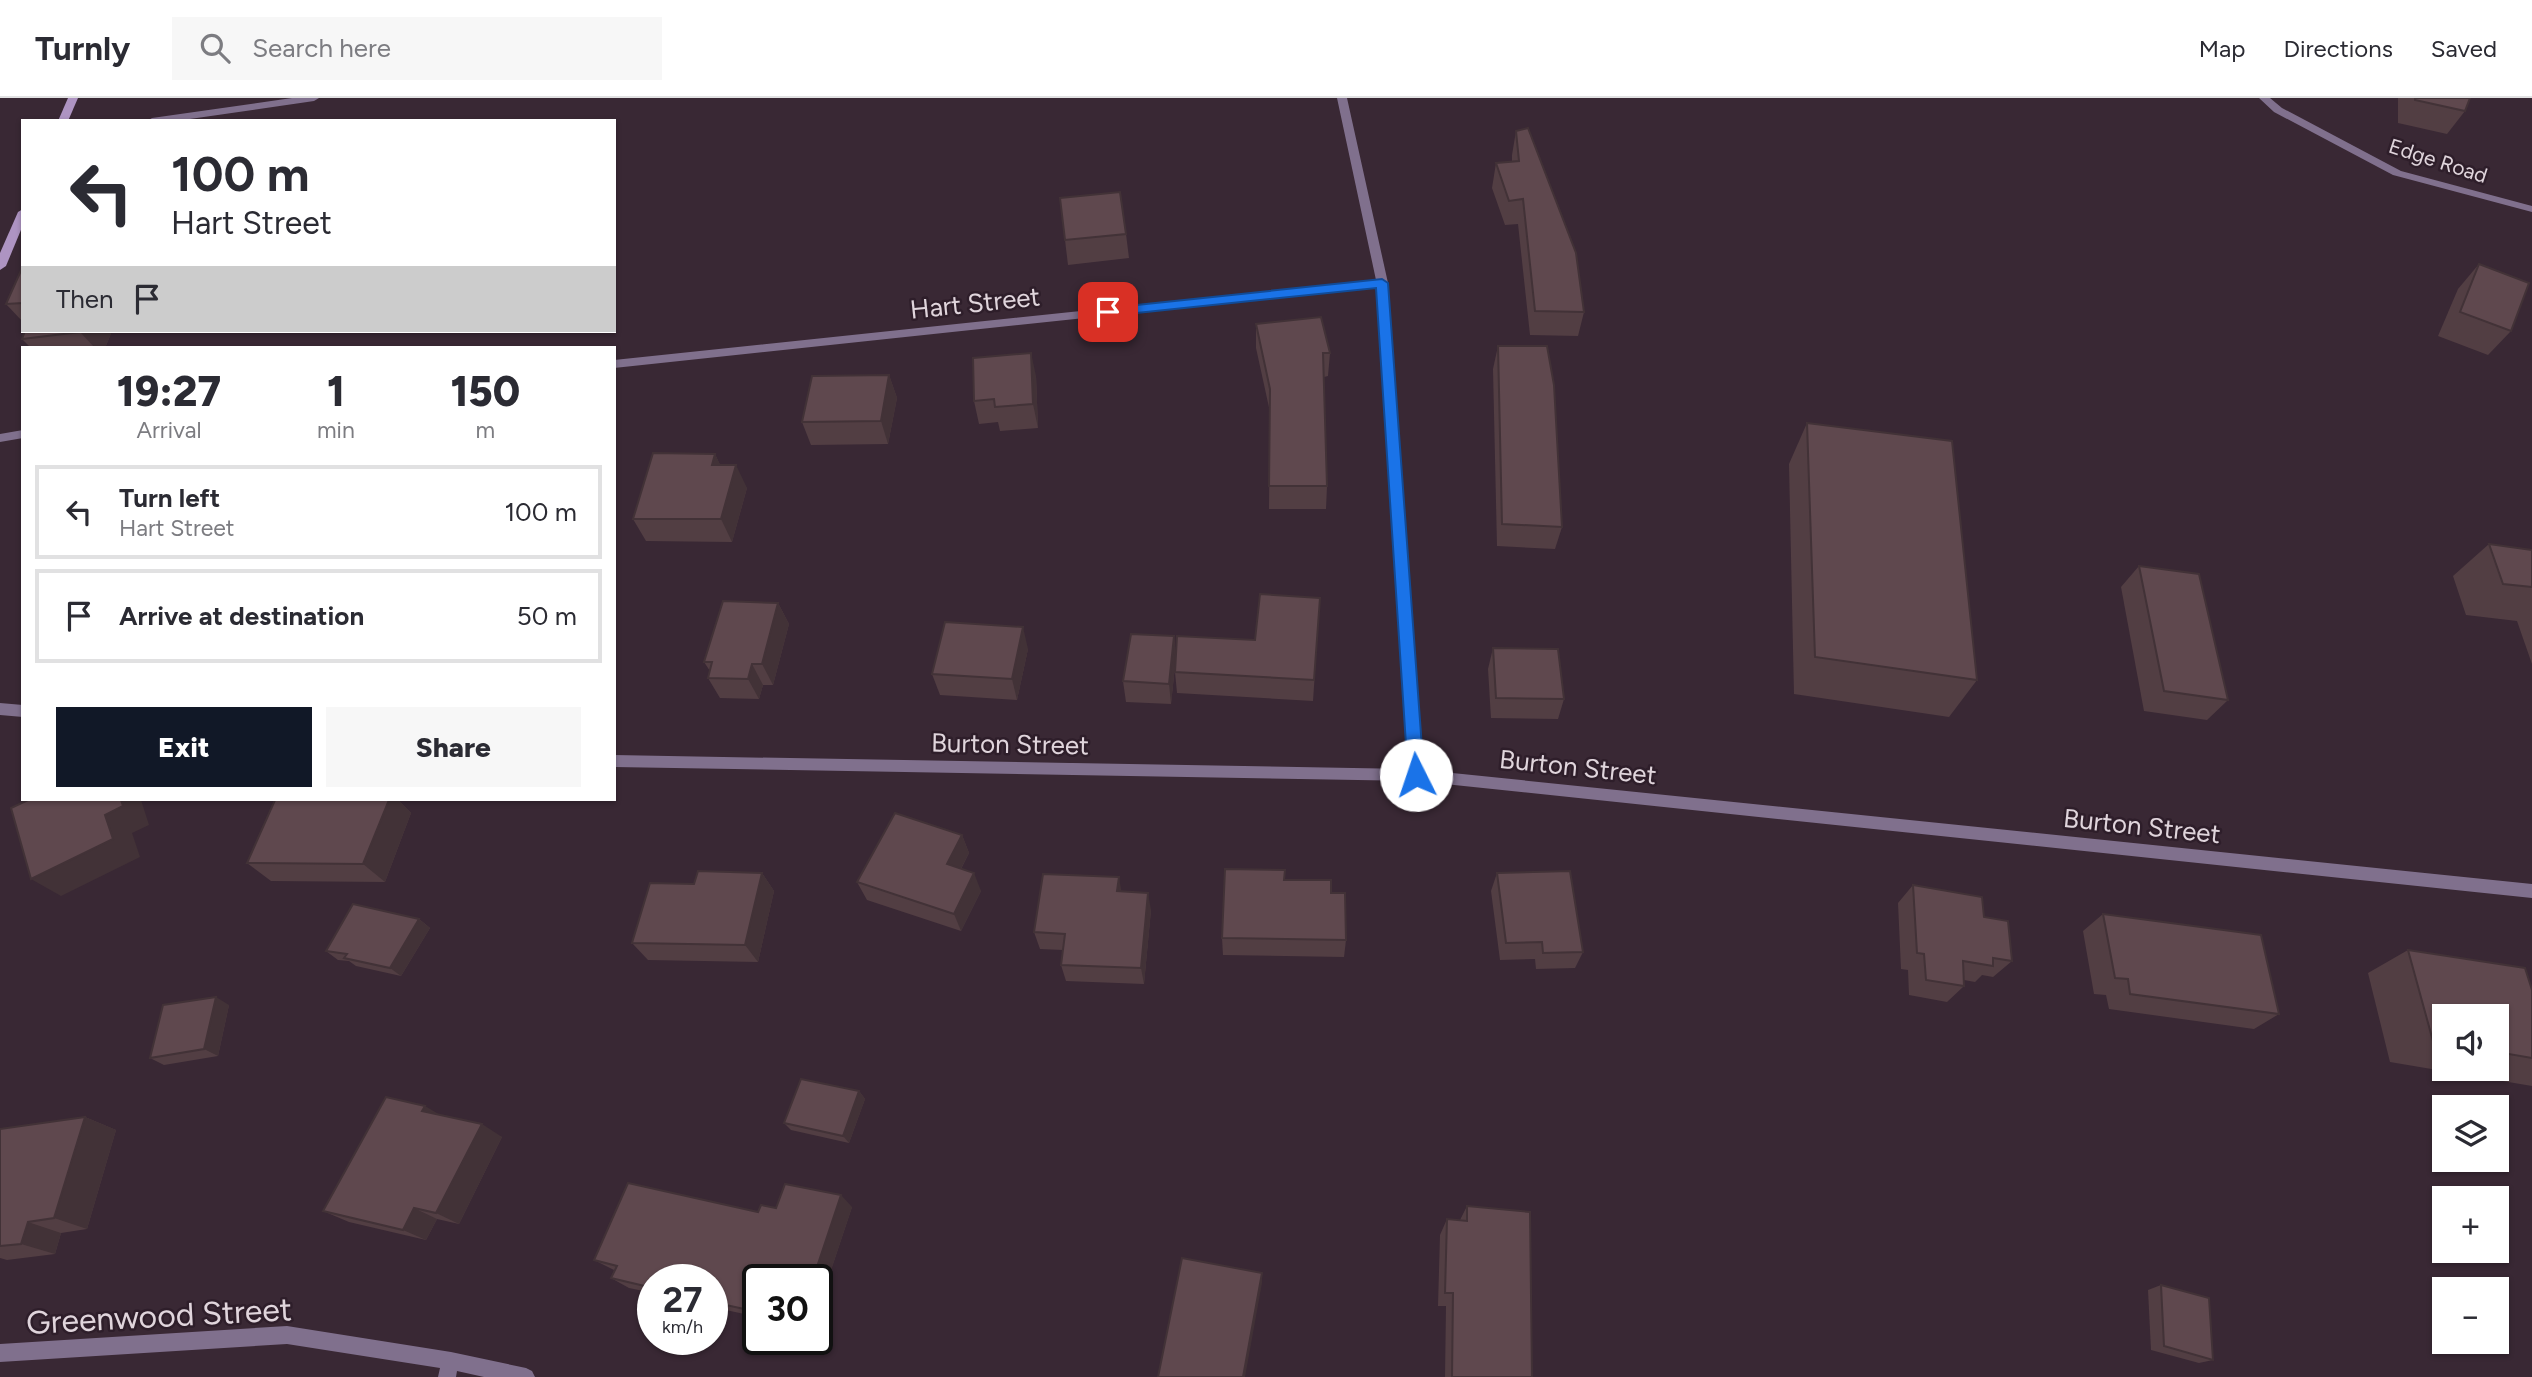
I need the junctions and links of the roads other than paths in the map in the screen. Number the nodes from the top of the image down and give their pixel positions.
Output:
1 (73, 98) edge
2 (314, 98) edge
3 (1342, 98) edge
4 (2264, 98) edge
5 (64, 119) edge
6 (166, 119) edge
7 (2532, 209) edge
8 (21, 217) edge
9 (0, 266) edge
10 (1382, 283) junction
11 (616, 364) edge
12 (21, 434) edge
13 (0, 438) edge
14 (0, 709) edge
15 (21, 711) edge
16 (616, 761) edge
17 (1416, 775) junction
18 (2532, 891) edge
19 (0, 1353) edge
20 (449, 1369) edge
21 (526, 1377) edge

1 - 5 main road
2 - 6 street
3 - 10 street
4 - 7 street, Edge Road
8 - 9 main road
10 - 11 street, Hart Street
10 - 17 street
12 - 13 street
14 - 15 street
16 - 17 street, Burton Street
17 - 18 street, Burton Street
19 - 20 street, Greenwood Street
20 - 21 street, Greenwood Street

